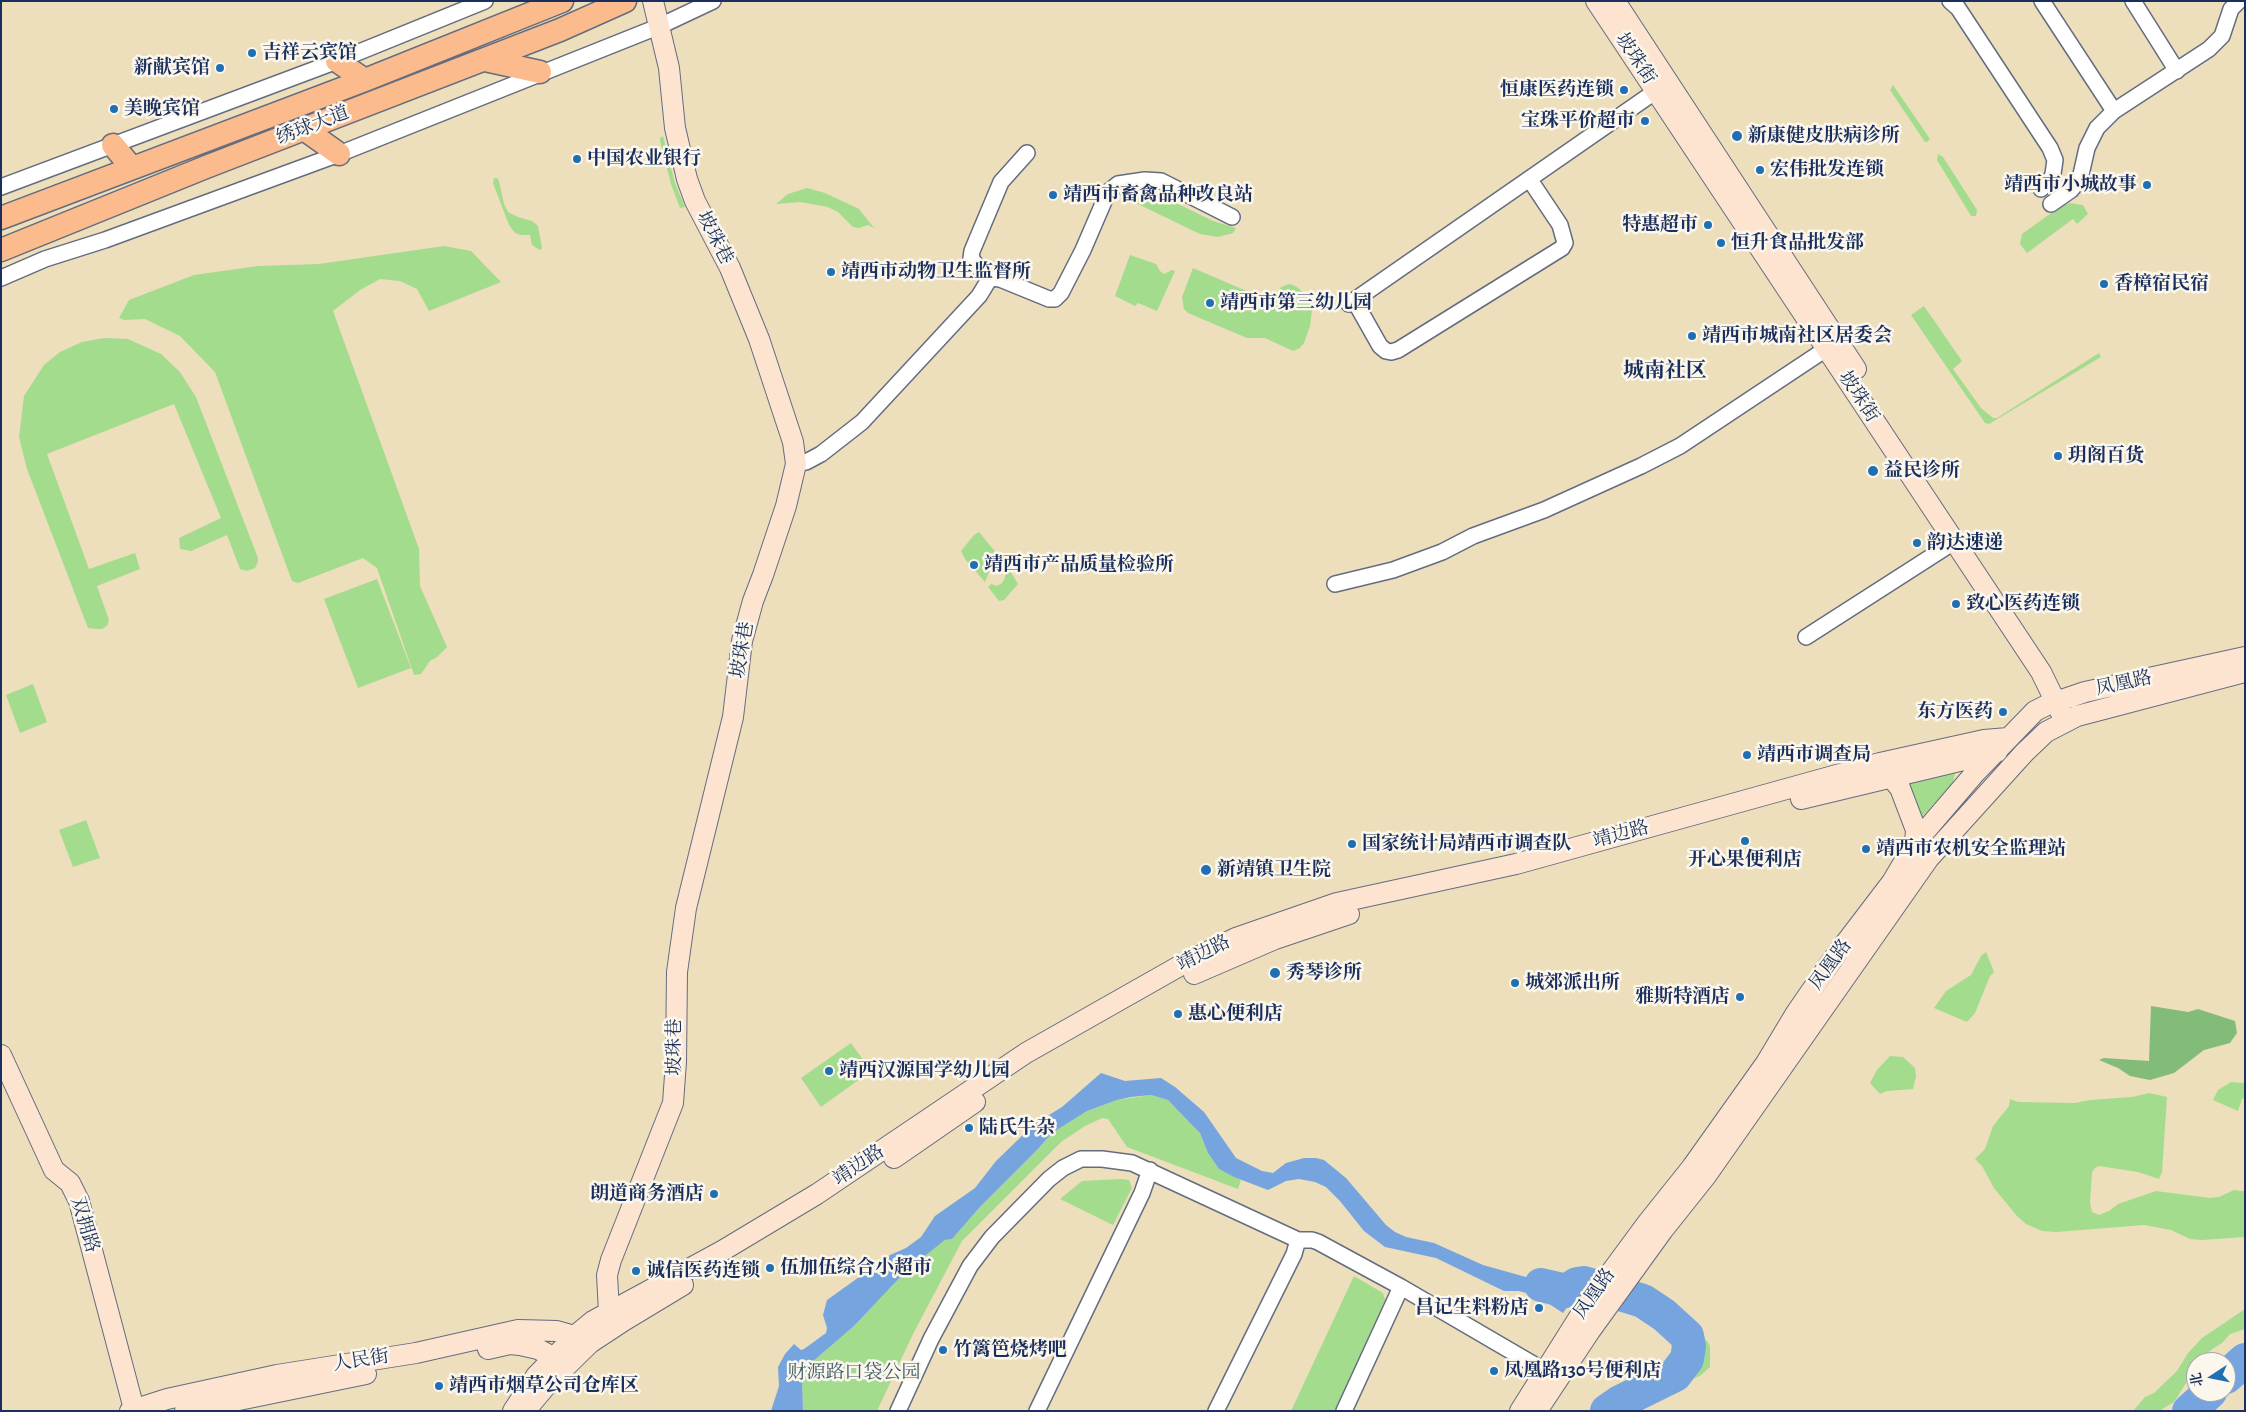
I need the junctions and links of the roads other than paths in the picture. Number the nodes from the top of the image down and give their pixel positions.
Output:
1 (485, 1) edge
2 (562, 1) edge
3 (625, 1) edge
4 (653, 1) edge
5 (713, 1) edge
6 (1596, 1) edge
7 (1615, 1) edge
8 (2042, 1) edge
9 (2133, 1) edge
10 (1959, 4) edge
11 (2232, 4) edge
12 (660, 26) junction
13 (486, 60) junction
14 (337, 61) junction
15 (2177, 70) junction
16 (540, 72) junction
17 (365, 80) junction
18 (1656, 91) junction
19 (2114, 111) junction
20 (304, 129) junction
21 (114, 145) junction
22 (1027, 153) dead end
23 (339, 154) junction
24 (132, 168) junction
25 (1530, 180) junction
26 (1, 186) edge
27 (2041, 189) dead end
28 (2051, 204) dead end
29 (1232, 217) dead end
30 (1, 218) edge
31 (1, 250) edge
32 (1, 278) edge
33 (990, 278) junction
34 (1826, 349) junction
35 (796, 464) junction
36 (1954, 542) junction
37 (1335, 584) dead end
38 (1806, 637) dead end
39 (2245, 656) edge
40 (2245, 672) edge
41 (2062, 699) junction
42 (2071, 718) junction
43 (2002, 745) junction
44 (1887, 777) junction
45 (1915, 843) junction
46 (1, 1054) edge
47 (1150, 1170) junction
48 (1298, 1240) junction
49 (1401, 1287) junction
50 (1593, 1311) junction
51 (609, 1312) junction
52 (583, 1339) junction
53 (561, 1361) junction
54 (1545, 1372) junction
55 (210, 1408) edge
56 (132, 1410) edge
57 (185, 1411) edge
58 (513, 1411) edge
59 (526, 1411) edge
60 (898, 1411) edge
61 (1037, 1411) edge
62 (1216, 1411) edge
63 (1344, 1411) edge
64 (1520, 1411) edge
65 (1537, 1411) edge

1 - 14 street
2 - 17 main road, 绣球大道
3 - 13 main road, 绣球大道
4 - 12 main road, 坡珠巷
5 - 12 street
6 - 18 main road, 坡珠街
7 - 41 main road, 坡珠街
8 - 19 street
9 - 15 street
10 - 27 street
11 - 15 street
12 - 16 street
12 - 35 main road, 坡珠巷
13 - 16 main road
13 - 20 main road, 绣球大道
14 - 17 main road
14 - 21 street
15 - 19 street
16 - 23 street
17 - 24 main road, 绣球大道
18 - 25 street
18 - 34 main road, 坡珠街
19 - 28 street
20 - 23 main road
20 - 31 main road, 绣球大道
21 - 24 main road
21 - 26 street
22 - 33 street
23 - 32 street
24 - 30 main road, 绣球大道
25 - 25 street
29 - 33 street
33 - 35 street
34 - 36 main road, 坡珠街
34 - 37 street
35 - 51 main road, 坡珠巷
36 - 38 street
36 - 41 main road, 坡珠街
39 - 41 main road, 凤凰路
40 - 42 main road, 凤凰路
41 - 42 main road, 坡珠街
41 - 43 main road, 凤凰路
42 - 50 main road, 凤凰路
43 - 44 main road, 靖边路
43 - 45 main road, 凤凰路
43 - 51 main road, 靖边路
44 - 45 main road
44 - 52 main road, 靖边路
45 - 50 main road, 凤凰路
46 - 56 main road, 双拥路
47 - 48 street
47 - 60 street
47 - 61 street
48 - 49 street
48 - 62 street
49 - 54 street
49 - 63 street
50 - 54 main road, 凤凰路
50 - 65 main road, 凤凰路
51 - 52 main road, 靖边路
52 - 53 main road, 靖边路
52 - 56 main road, 人民街
53 - 55 main road, 人民街
53 - 58 main road, 靖边路
53 - 59 main road, 靖边路
54 - 64 main road, 凤凰路
55 - 57 main road, 人民街

